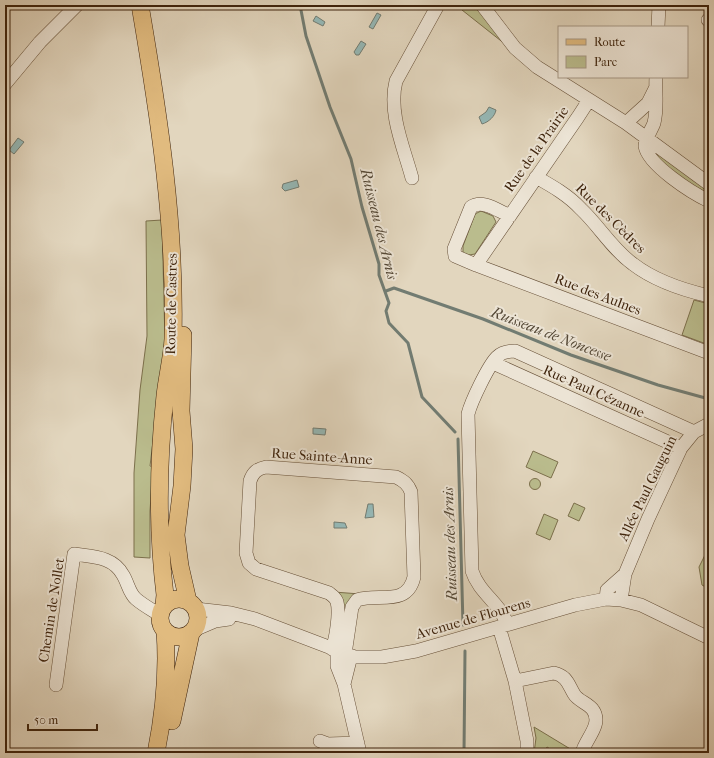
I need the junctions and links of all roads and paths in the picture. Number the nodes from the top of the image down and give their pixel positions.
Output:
1 (77, 5) edge
2 (140, 5) edge
3 (151, 5) edge
4 (482, 5) edge
5 (492, 5) edge
6 (659, 5) edge
7 (440, 6) edge
8 (658, 26) edge
9 (558, 76) edge
10 (560, 78) edge
11 (656, 83) edge
12 (5, 84) edge
13 (589, 100) junction
14 (626, 123) junction
15 (648, 138) junction
16 (536, 177) junction
17 (412, 178) dead end
18 (709, 184) edge
19 (709, 201) edge
20 (510, 216) junction
21 (476, 265) junction
22 (709, 296) edge
23 (709, 353) edge
24 (493, 363) junction
25 (709, 424) edge
26 (694, 432) junction
27 (681, 448) junction
28 (625, 574) junction
29 (606, 599) junction
30 (621, 600) junction
31 (192, 605) junction
32 (162, 610) junction
33 (243, 617) junction
34 (503, 625) junction
35 (164, 632) junction
36 (192, 632) junction
37 (709, 638) edge
38 (341, 652) junction
39 (515, 681) junction
40 (56, 685) dead end
41 (320, 741) dead end
42 (359, 748) edge
43 (156, 753) edge
44 (166, 753) edge
45 (527, 753) edge
46 (582, 753) edge

1 - 12 street
2 - 32 main road, Route de Castres
3 - 31 main road, Route de Castres
4 - 13 street
5 - 9 street
6 - 8 street
7 - 17 street
10 - 13 street
11 - 14 street
11 - 15 street
13 - 14 street
13 - 16 street, Rue de la Prairie
14 - 15 street
15 - 18 street
15 - 19 street
16 - 20 street, Rue de la Prairie
16 - 22 street, Rue des Cèdres
20 - 21 street, Rue de la Prairie
20 - 21 street, Rue de la Prairie
21 - 23 street, Rue des Aulnes
24 - 26 street, Rue Paul Cézanne
24 - 27 street, Rue Paul Cézanne
24 - 34 street, Rue Paul Cézanne
25 - 26 street, Allée Paul Gauguin
26 - 27 street, Allée Paul Gauguin
27 - 28 street, Allée Paul Gauguin
28 - 29 street, Allée Paul Gauguin
28 - 30 street, Allée Paul Gauguin
29 - 30 street, Avenue de Flourens
29 - 34 street, Avenue de Flourens
30 - 37 street, Avenue de Flourens
31 - 32 main road
31 - 33 street, Avenue de Flourens
31 - 36 main road
32 - 35 main road
32 - 40 street, Chemin de Nollet
33 - 36 street, Avenue de Flourens
33 - 38 street, Avenue de Flourens
34 - 38 street, Avenue de Flourens
34 - 39 street, Rue Paul Cézanne
35 - 36 main road
35 - 43 main road
36 - 44 main road
38 - 38 street, Rue Sainte-Anne
38 - 42 street
39 - 45 street, Rue Paul Cézanne
39 - 46 street
41 - 42 street

